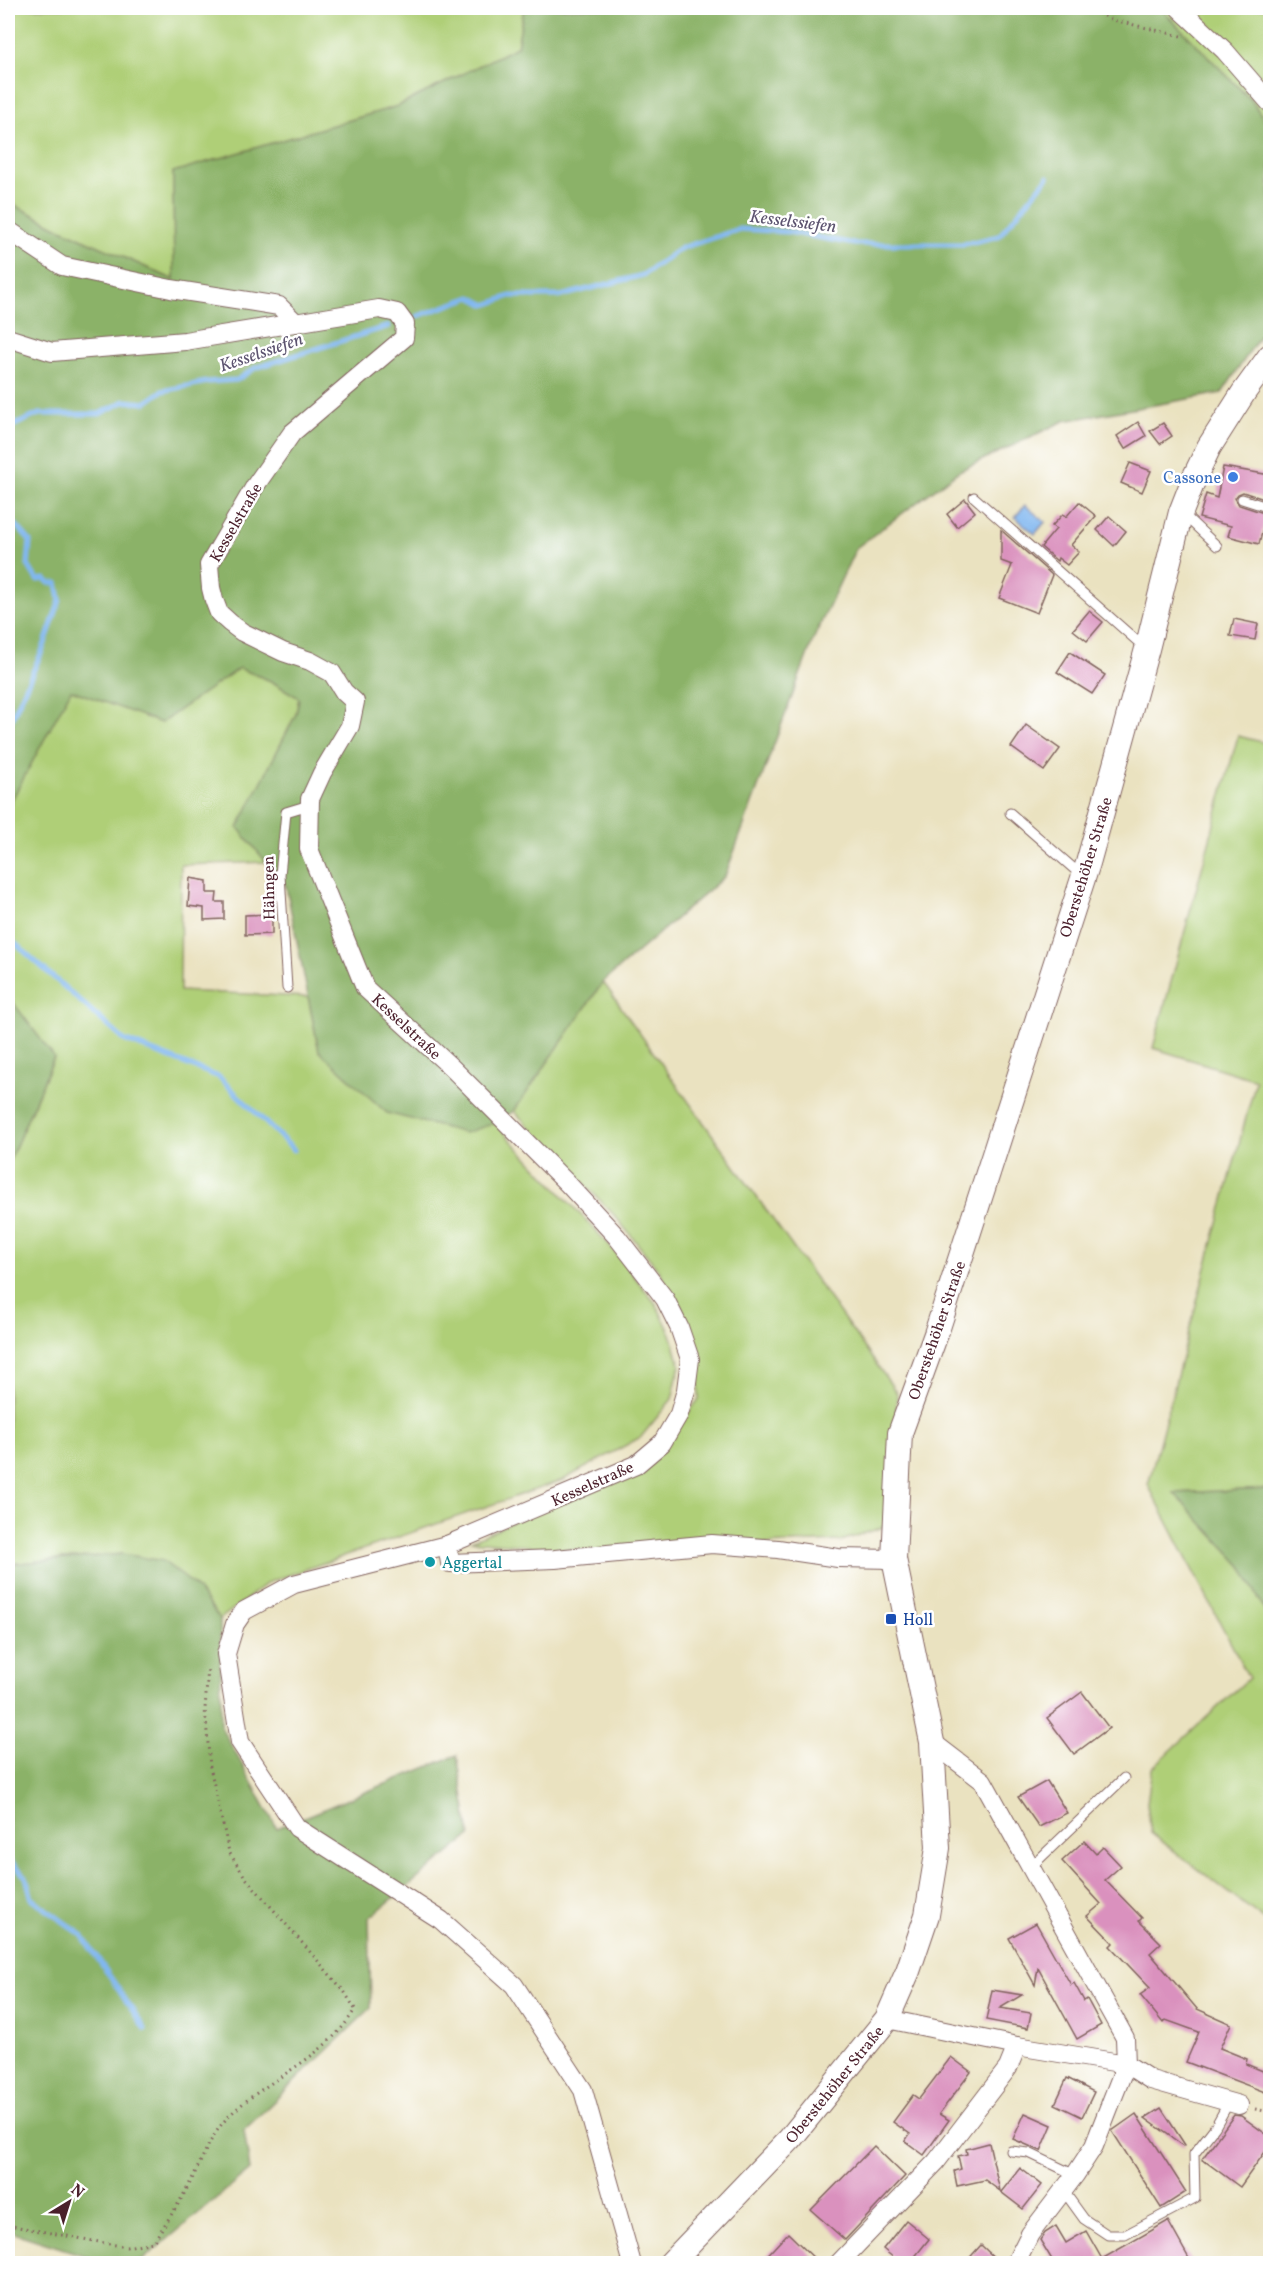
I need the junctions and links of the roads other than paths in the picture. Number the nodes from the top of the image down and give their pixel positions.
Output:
1 (1179, 8) edge
2 (1270, 103) edge
3 (8, 230) edge
4 (296, 323) junction
5 (8, 338) edge
6 (1270, 356) edge
7 (974, 497) dead end
8 (1242, 499) dead end
9 (1270, 508) edge
10 (1181, 512) junction
11 (1217, 546) dead end
12 (1147, 649) junction
13 (309, 805) junction
14 (1010, 813) dead end
15 (1083, 877) junction
16 (287, 988) dead end
17 (447, 1545) junction
18 (894, 1559) junction
19 (932, 1742) junction
20 (1124, 1778) dead end
21 (1031, 1867) junction
22 (887, 2019) junction
23 (1017, 2046) junction
24 (1126, 2064) junction
25 (1234, 2103) joint
26 (1011, 2151) dead end
27 (1075, 2175) junction
28 (1063, 2190) junction
29 (632, 2264) edge
30 (670, 2264) edge
31 (838, 2264) edge
32 (1015, 2264) edge

1 - 2 street
3 - 4 street
4 - 5 street, Kesselstraße
4 - 13 street, Kesselstraße
6 - 10 street, Oberstehöher Straße
7 - 12 lane
8 - 9 lane
10 - 11 lane
10 - 12 street, Oberstehöher Straße
12 - 15 street, Oberstehöher Straße
13 - 16 lane, Hähngen
13 - 17 street, Kesselstraße
14 - 15 lane
15 - 18 street, Oberstehöher Straße
17 - 18 street
17 - 29 street, Kesselstraße
18 - 19 street, Oberstehöher Straße
19 - 21 street
19 - 22 street, Oberstehöher Straße
20 - 21 lane
21 - 24 street
22 - 23 street
22 - 30 street, Oberstehöher Straße
23 - 24 street
23 - 31 street
24 - 25 street
24 - 27 street
25 - 28 lane
26 - 27 lane
27 - 28 street
28 - 32 street

